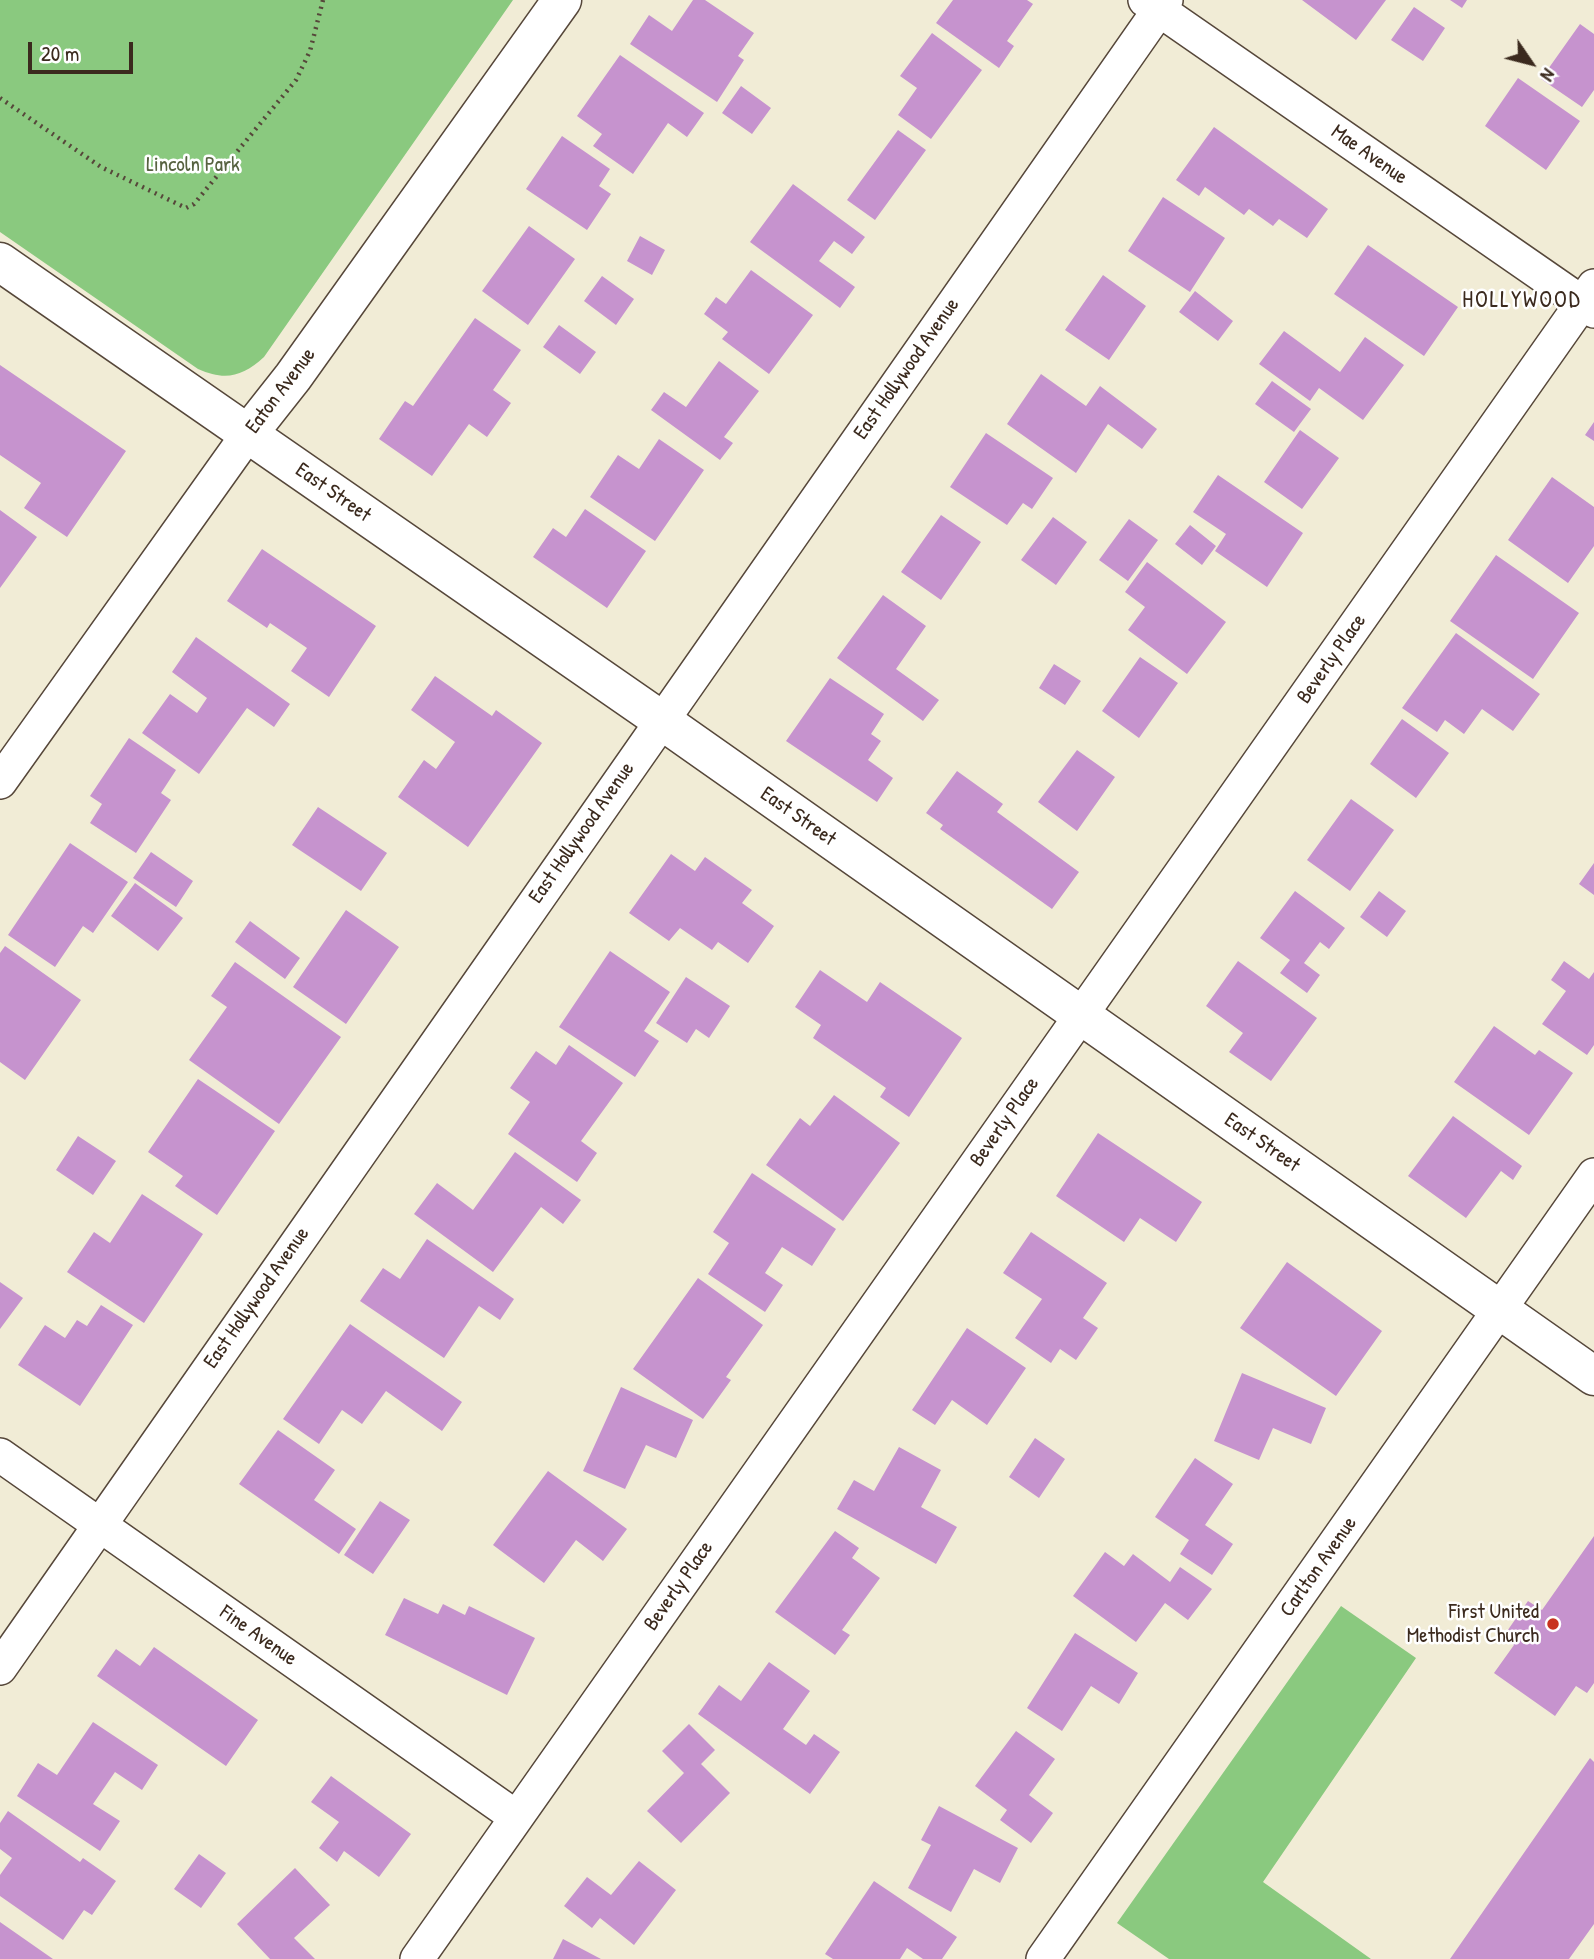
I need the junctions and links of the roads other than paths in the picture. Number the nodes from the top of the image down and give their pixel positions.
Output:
1 (562, 0) edge
2 (1156, 3) edge
3 (0, 262) edge
4 (1590, 300) edge
5 (248, 434) junction
6 (661, 720) junction
7 (0, 782) edge
8 (1080, 1016) junction
9 (1594, 1175) edge
10 (1499, 1310) junction
11 (1594, 1376) edge
12 (0, 1455) edge
13 (100, 1524) junction
14 (0, 1668) edge
15 (516, 1817) junction
16 (417, 1959) edge
17 (1043, 1959) edge

1 - 5 street, Eaton Avenue
2 - 4 street, Mae Avenue
2 - 6 street, East Hollywood Avenue
3 - 5 street, East Street
4 - 8 street, Beverly Place
5 - 6 street, East Street
5 - 7 street, Eaton Avenue
6 - 8 street, East Street
6 - 13 street, East Hollywood Avenue
8 - 10 street, East Street
8 - 15 street, Beverly Place
9 - 10 street, Carlton Avenue
10 - 11 street, East Street
10 - 17 street, Carlton Avenue
12 - 13 street, Fine Avenue
13 - 14 street, East Hollywood Avenue
13 - 15 street, Fine Avenue
15 - 16 street, Beverly Place

